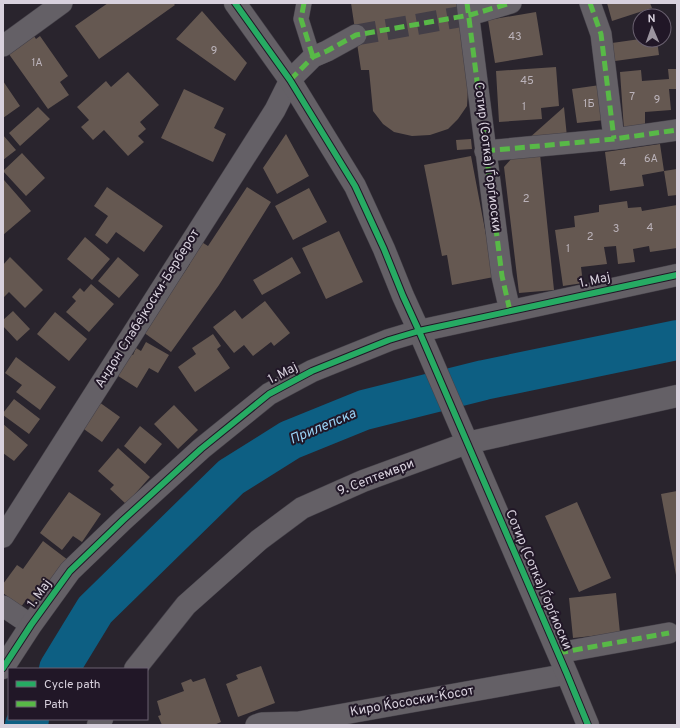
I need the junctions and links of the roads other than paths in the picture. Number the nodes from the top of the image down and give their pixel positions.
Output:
1 (62, 3) edge
2 (235, 3) edge
3 (304, 3) edge
4 (511, 3) edge
5 (590, 3) edge
6 (468, 9) edge
7 (356, 35) tunnel mouth
8 (3, 46) edge
9 (313, 58) junction
10 (290, 80) junction
11 (677, 130) edge
12 (614, 139) junction
13 (485, 151) junction
14 (677, 275) edge
15 (510, 311) junction
16 (419, 331) junction
17 (677, 396) edge
18 (467, 443) junction
19 (3, 537) edge
20 (3, 606) edge
21 (31, 625) junction
22 (669, 633) dead end
23 (558, 653) junction
24 (3, 668) edge
25 (136, 668) edge
26 (567, 674) junction
27 (300, 723) edge
28 (256, 725) edge
29 (588, 725) edge

1 - 8 street
2 - 10 street, Сотир (Сотка) Ѓорѓиоски
3 - 9 street
4 - 6 street
5 - 12 street
6 - 13 street, Сотир (Сотка) Ѓорѓиоски
7 - 9 street, Андон Слабејкоски-Берберот
9 - 10 street, Андон Слабејкоски-Берберот
10 - 16 street, Сотир (Сотка) Ѓорѓиоски
10 - 19 street, Андон Слабејкоски-Берберот
11 - 12 street
12 - 13 street
13 - 15 street, Сотир (Сотка) Ѓорѓиоски
14 - 15 street, 1. Мај
15 - 16 street, 1. Мај
16 - 18 street, Сотир (Сотка) Ѓорѓиоски
16 - 21 street, 1. Мај
17 - 18 street, 9. Септември
18 - 23 street, Сотир (Сотка) Ѓорѓиоски
18 - 25 street, 9. Септември
20 - 21 street
21 - 24 street, 1. Мај
22 - 23 street
23 - 26 street, Сотир (Сотка) Ѓорѓиоски
26 - 27 street, Киро Ќососки-Ќосот
26 - 29 street, Сотир (Сотка) Ѓорѓиоски
27 - 28 street, Киро Ќососки-Ќосот

